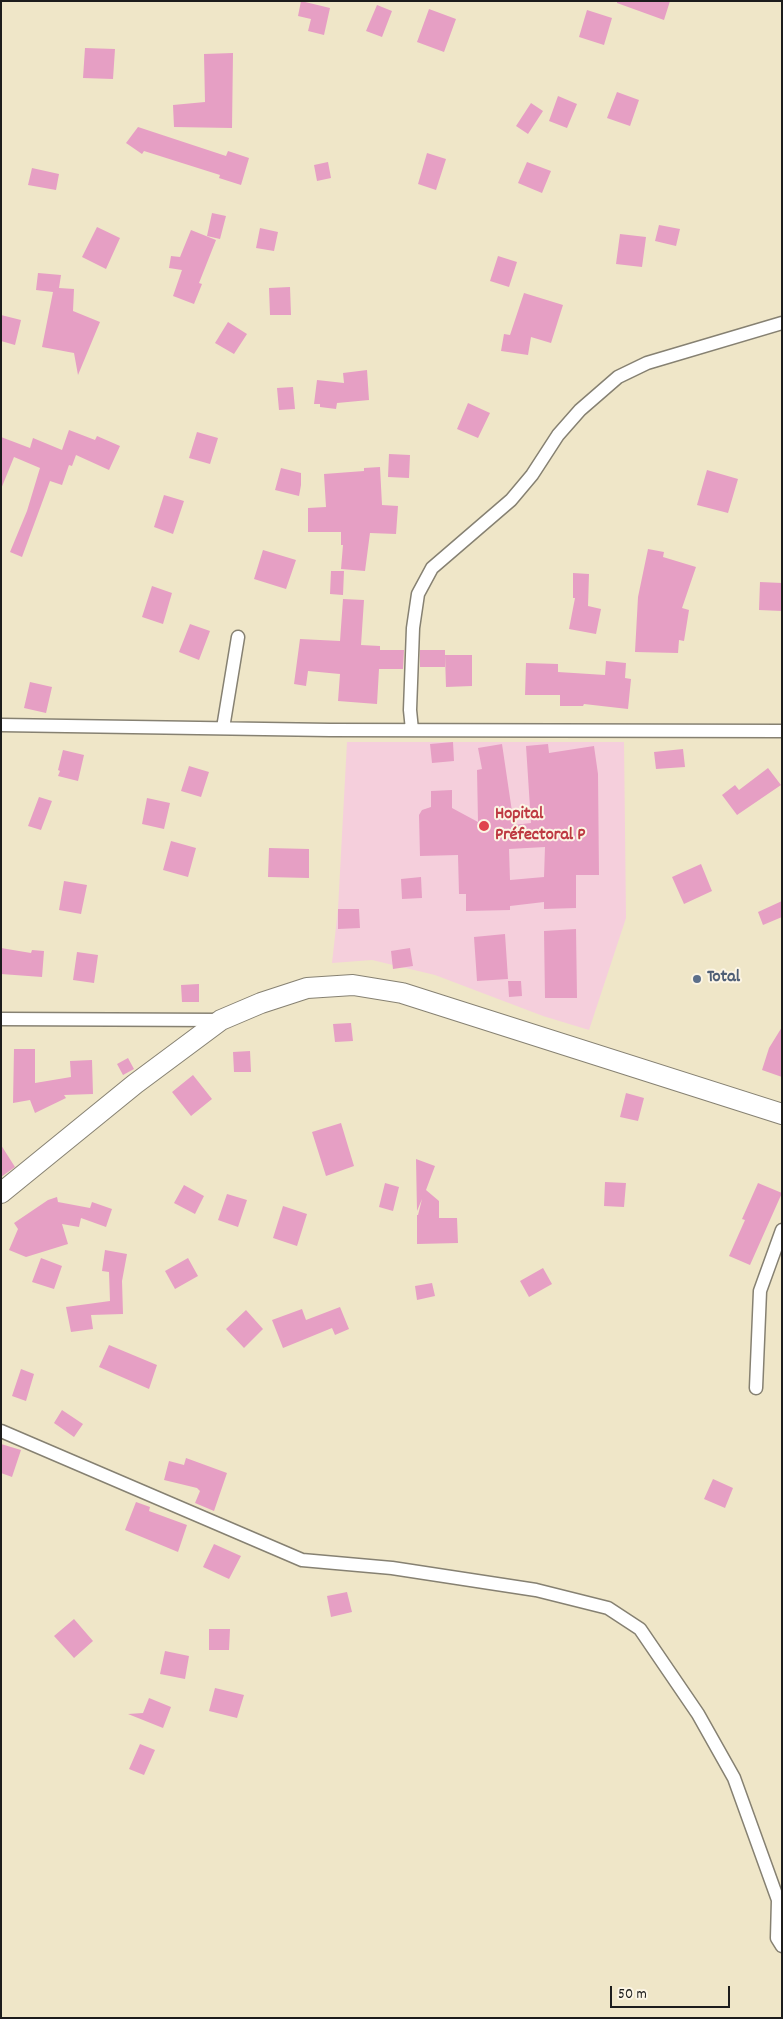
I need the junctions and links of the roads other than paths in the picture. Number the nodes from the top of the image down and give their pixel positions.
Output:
1 (782, 322) edge
2 (238, 637) dead end
3 (1, 725) edge
4 (223, 728) junction
5 (412, 730) junction
6 (781, 731) edge
7 (1, 1018) edge
8 (221, 1020) junction
9 (782, 1114) edge
10 (1, 1193) edge
11 (782, 1230) edge
12 (756, 1388) dead end
13 (1, 1431) edge
14 (782, 1946) edge

1 - 5 street
2 - 4 street
3 - 4 street
4 - 5 street
5 - 6 street
7 - 8 street
8 - 9 main road
8 - 10 main road
11 - 12 street
13 - 14 street

